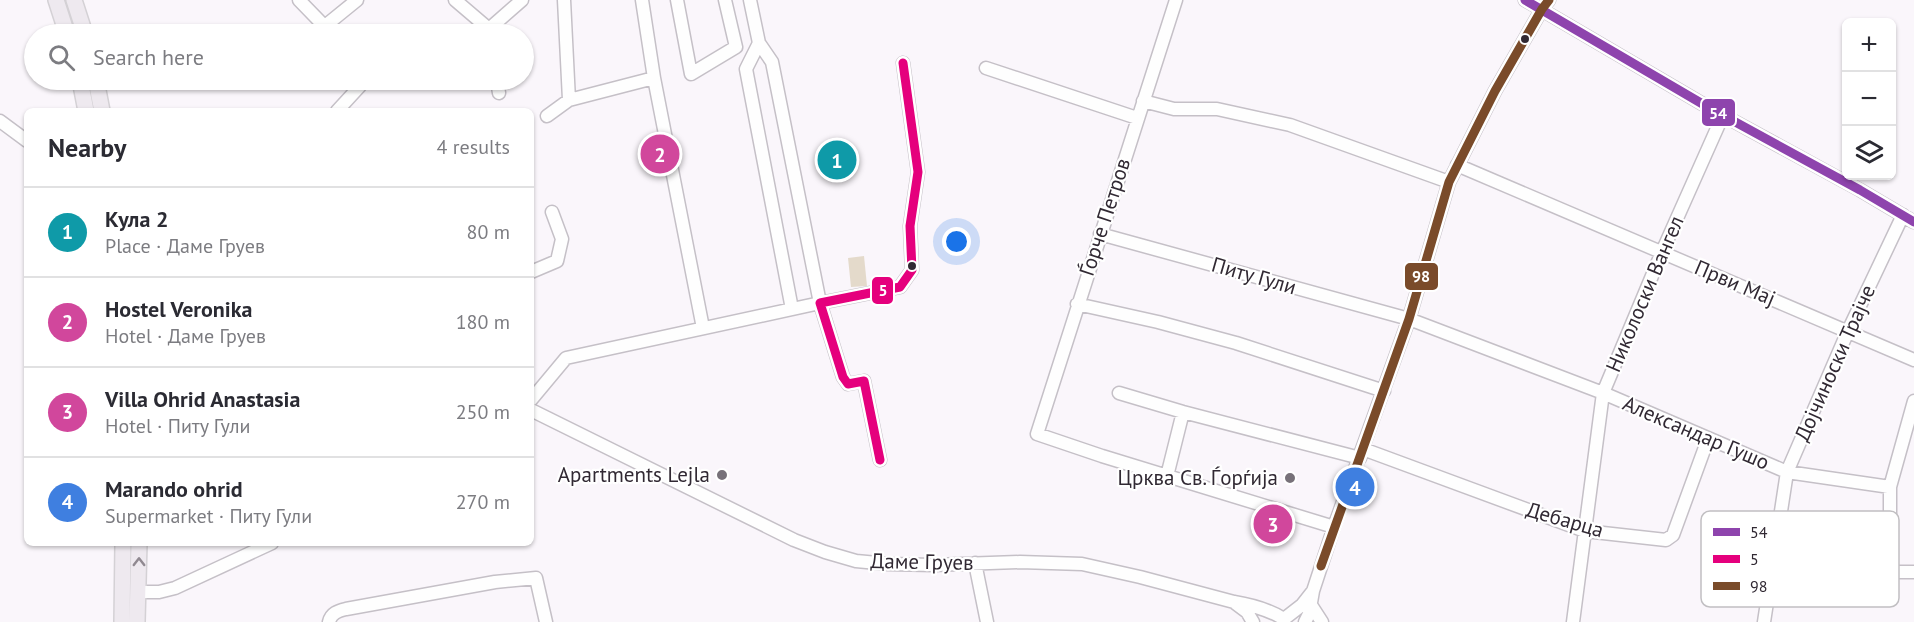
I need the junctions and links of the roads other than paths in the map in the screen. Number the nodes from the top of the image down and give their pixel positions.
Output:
1 (56, 0) edge
2 (74, 0) edge
3 (299, 0) edge
4 (357, 0) edge
5 (456, 0) edge
6 (522, 0) edge
7 (564, 0) edge
8 (642, 0) edge
9 (677, 0) edge
10 (725, 0) edge
11 (750, 0) edge
12 (1176, 0) edge
13 (1526, 0) edge
14 (1545, 5) edge
15 (64, 24) edge
16 (82, 24) edge
17 (322, 24) edge
18 (334, 24) edge
19 (481, 24) edge
20 (497, 24) edge
21 (759, 43) junction
22 (903, 63) dead end
23 (986, 68) dead end
24 (654, 78) junction
25 (82, 90) edge
26 (98, 90) edge
27 (356, 90) edge
28 (499, 90) edge
29 (499, 93) dead end
30 (569, 100) junction
31 (1143, 101) junction
32 (85, 108) edge
33 (101, 108) edge
34 (340, 108) edge
35 (1722, 115) junction
36 (547, 116) dead end
37 (1137, 118) junction
38 (1, 122) edge
39 (24, 139) edge
40 (1457, 165) junction
41 (1449, 182) junction
42 (552, 212) dead end
43 (1903, 215) junction
44 (1914, 222) edge
45 (1100, 234) junction
46 (1662, 252) junction
47 (534, 271) edge
48 (820, 303) junction
49 (1077, 304) junction
50 (792, 309) junction
51 (1409, 320) junction
52 (704, 328) junction
53 (1848, 331) junction
54 (1914, 360) edge
55 (1384, 391) junction
56 (1119, 393) dead end
57 (1603, 393) junction
58 (534, 396) edge
59 (1914, 401) edge
60 (534, 411) edge
61 (1183, 412) junction
62 (1708, 439) junction
63 (1362, 454) junction
64 (880, 460) dead end
65 (1787, 472) junction
66 (1167, 476) junction
67 (1890, 487) junction
68 (1781, 511) edge
69 (1890, 511) edge
70 (1334, 527) junction
71 (1585, 531) junction
72 (123, 546) edge
73 (139, 546) edge
74 (266, 546) edge
75 (975, 563) junction
76 (1312, 591) junction
77 (138, 592) junction
78 (1234, 602) junction
79 (1311, 605) junction
80 (1766, 607) edge
81 (1287, 620) edge
82 (122, 622) edge
83 (137, 622) edge
84 (329, 622) edge
85 (546, 622) edge
86 (987, 622) edge
87 (1253, 622) edge
88 (1266, 622) edge
89 (1305, 622) edge
90 (1322, 622) edge
91 (1573, 622) edge
92 (1764, 622) edge

1 - 15 main road
2 - 16 main road
3 - 17 street
4 - 18 street
5 - 19 street
6 - 20 street
7 - 30 street
8 - 24 street
9 - 10 street
11 - 21 street
12 - 31 street, Ѓорче Петров
13 - 14 street
14 - 35 street
14 - 40 street
21 - 48 street
21 - 50 street
22 - 48 street
23 - 37 street
24 - 30 street
24 - 52 street
25 - 32 main road
26 - 33 main road
27 - 34 street
28 - 29 street
30 - 36 street
31 - 37 street, Ѓорче Петров
31 - 41 street
35 - 43 street
35 - 46 street, Николоски Вангел
37 - 45 street, Ѓорче Петров
38 - 39 street
40 - 41 street
40 - 46 street, Први Мај
41 - 51 street
42 - 47 street
43 - 44 street
43 - 53 street, Дојчиноски Трајче
45 - 49 street, Ѓорче Петров
45 - 51 street, Питу Гули
46 - 53 street, Први Мај
46 - 57 street, Николоски Вангел
48 - 50 street
48 - 64 street
49 - 55 street
49 - 66 street, Ѓорче Петров
50 - 52 street
51 - 55 street
51 - 57 street, Александар Гушо
52 - 58 street
53 - 54 street, Први Мај
53 - 65 street, Дојчиноски Трајче
55 - 63 street
56 - 61 street
57 - 62 street, Александар Гушо
57 - 71 street, Николоски Вангел
59 - 67 street
60 - 75 street, Даме Груев
61 - 63 street
61 - 66 street
62 - 65 street, Александар Гушо
62 - 71 street, Дебарца
63 - 70 street
63 - 71 street, Дебарца
65 - 67 street, Александар Гушо
65 - 68 street, Дојчиноски Трајче
66 - 70 street
67 - 69 street
70 - 76 street
71 - 91 street, Николоски Вангел
72 - 82 main road
77 -> 73 main road
74 - 77 street
75 - 78 street, Даме Груев
75 - 86 street
76 - 79 street
76 - 81 street
77 - 83 main road
78 - 81 street, Даме Груев
78 - 87 street
79 - 89 street
79 - 90 street
80 - 92 street, Дојчиноски Трајче
81 - 88 street
84 - 85 street

